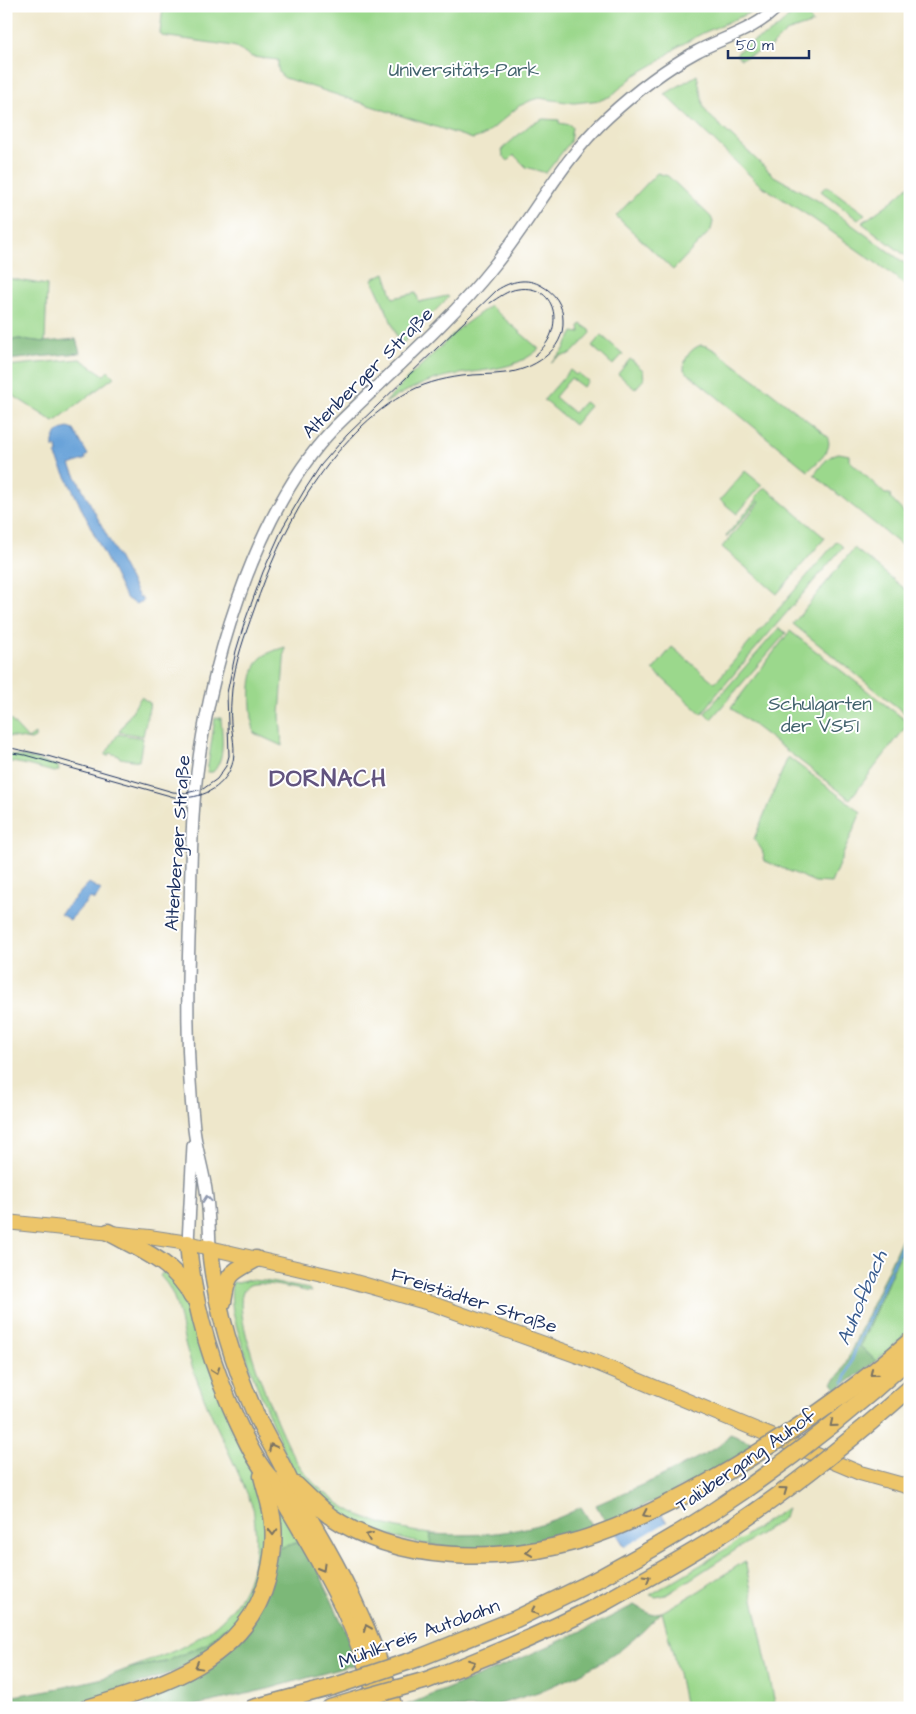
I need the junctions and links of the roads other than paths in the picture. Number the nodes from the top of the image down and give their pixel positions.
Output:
1 (778, 6) edge
2 (194, 1131) junction
3 (6, 1222) edge
4 (108, 1232) junction
5 (188, 1243) junction
6 (210, 1248) junction
7 (256, 1258) junction
8 (197, 1305) junction
9 (222, 1314) junction
10 (910, 1341) edge
11 (910, 1358) edge
12 (910, 1388) edge
13 (260, 1467) junction
14 (291, 1480) junction
15 (910, 1487) edge
16 (594, 1581) joint
17 (345, 1705) edge
18 (87, 1708) edge
19 (253, 1708) edge
20 (380, 1708) edge
21 (394, 1708) edge

1 - 2 street, Altenberger Straße
2 - 5 street, Altenberger Straße
6 -> 2 street, Altenberger Straße
3 - 4 main road, Freistädter Straße
4 - 5 main road, Freistädter Straße
4 - 8 highway
5 - 6 main road, Freistädter Straße
5 - 8 highway
6 - 7 main road, Freistädter Straße
6 - 9 highway
7 - 9 highway
7 - 15 main road, Freistädter Straße
8 -> 13 highway
14 -> 9 highway
10 -> 14 highway, bridge
11 -> 16 highway, Talübergang Auhof, bridge
17 -> 12 highway, bridge
13 -> 18 highway
13 -> 20 highway
21 -> 14 highway
16 -> 19 highway, Mühlkreis Autobahn, bridge

